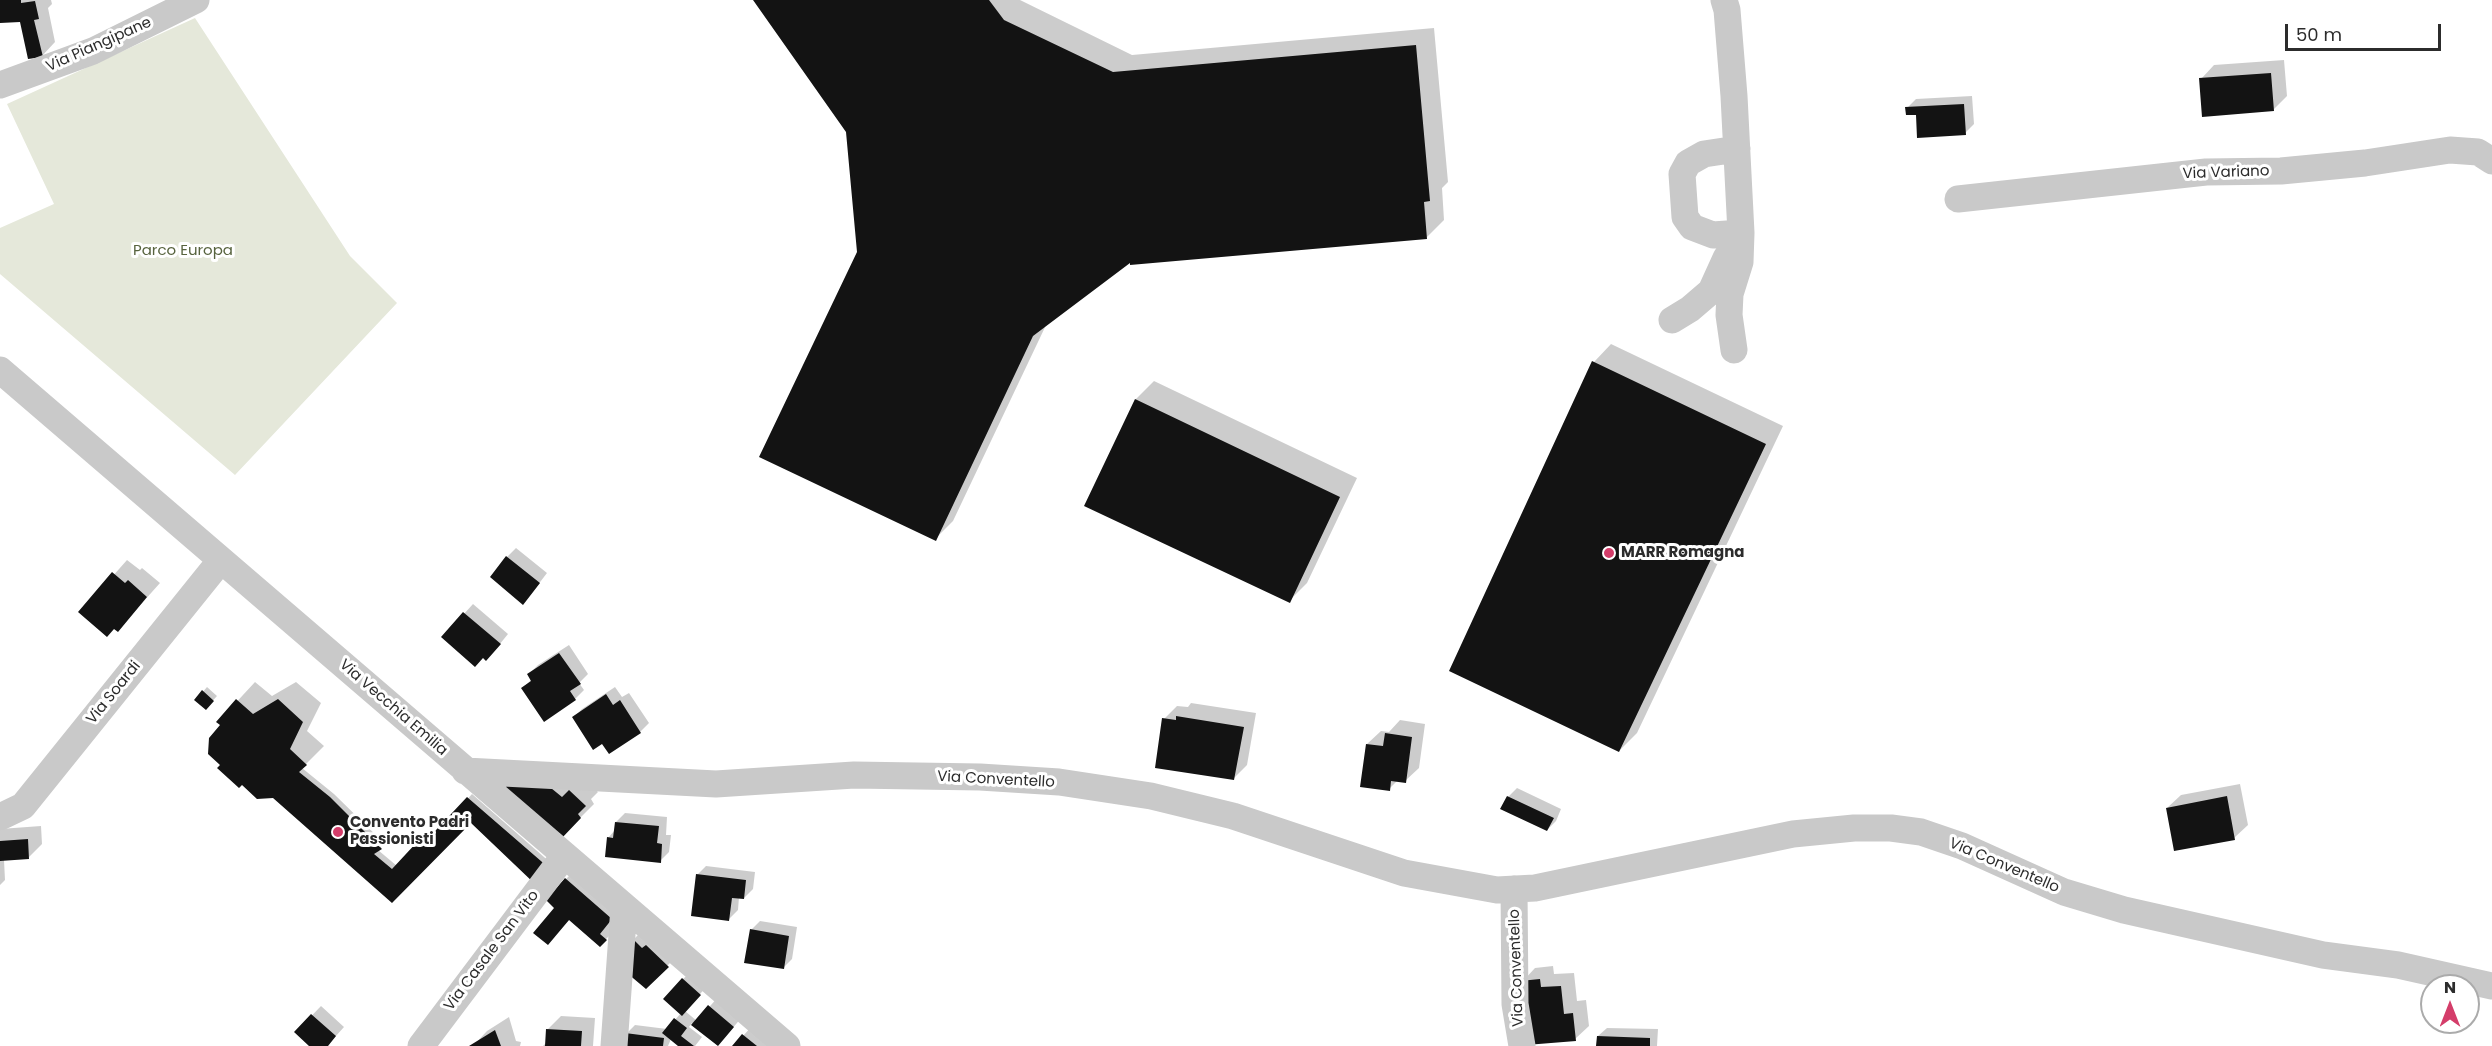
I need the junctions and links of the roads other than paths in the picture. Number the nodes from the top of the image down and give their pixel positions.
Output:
1 (196, 0) edge
2 (1703, 0) edge
3 (1724, 0) edge
4 (0, 85) edge
5 (1731, 150) junction
6 (2492, 161) edge
7 (1958, 199) dead end
8 (1735, 233) junction
9 (1672, 320) dead end
10 (1734, 350) dead end
11 (0, 370) edge
12 (221, 560) junction
13 (465, 771) junction
14 (0, 817) edge
15 (564, 856) junction
16 (1514, 889) junction
17 (624, 907) junction
18 (2492, 986) edge
19 (422, 1046) edge
20 (614, 1046) edge
21 (787, 1046) edge
22 (1522, 1046) edge

1 - 4 street, Via Piangipane
2 - 5 street
3 - 5 street
5 - 8 street
5 - 8 street
6 - 7 street, Via Variano
8 - 9 street
8 - 10 street
11 - 12 street, Via Vecchia Emilia
12 - 13 street, Via Vecchia Emilia
12 - 14 street, Via Soardi
13 - 15 street, Via Vecchia Emilia
13 - 16 street, Via Conventello
15 - 17 street, Via Vecchia Emilia
15 - 19 street, Via Casale San Vito
16 - 18 street, Via Conventello
16 - 22 street, Via Conventello
17 - 20 street
17 - 21 street, Via Vecchia Emilia

